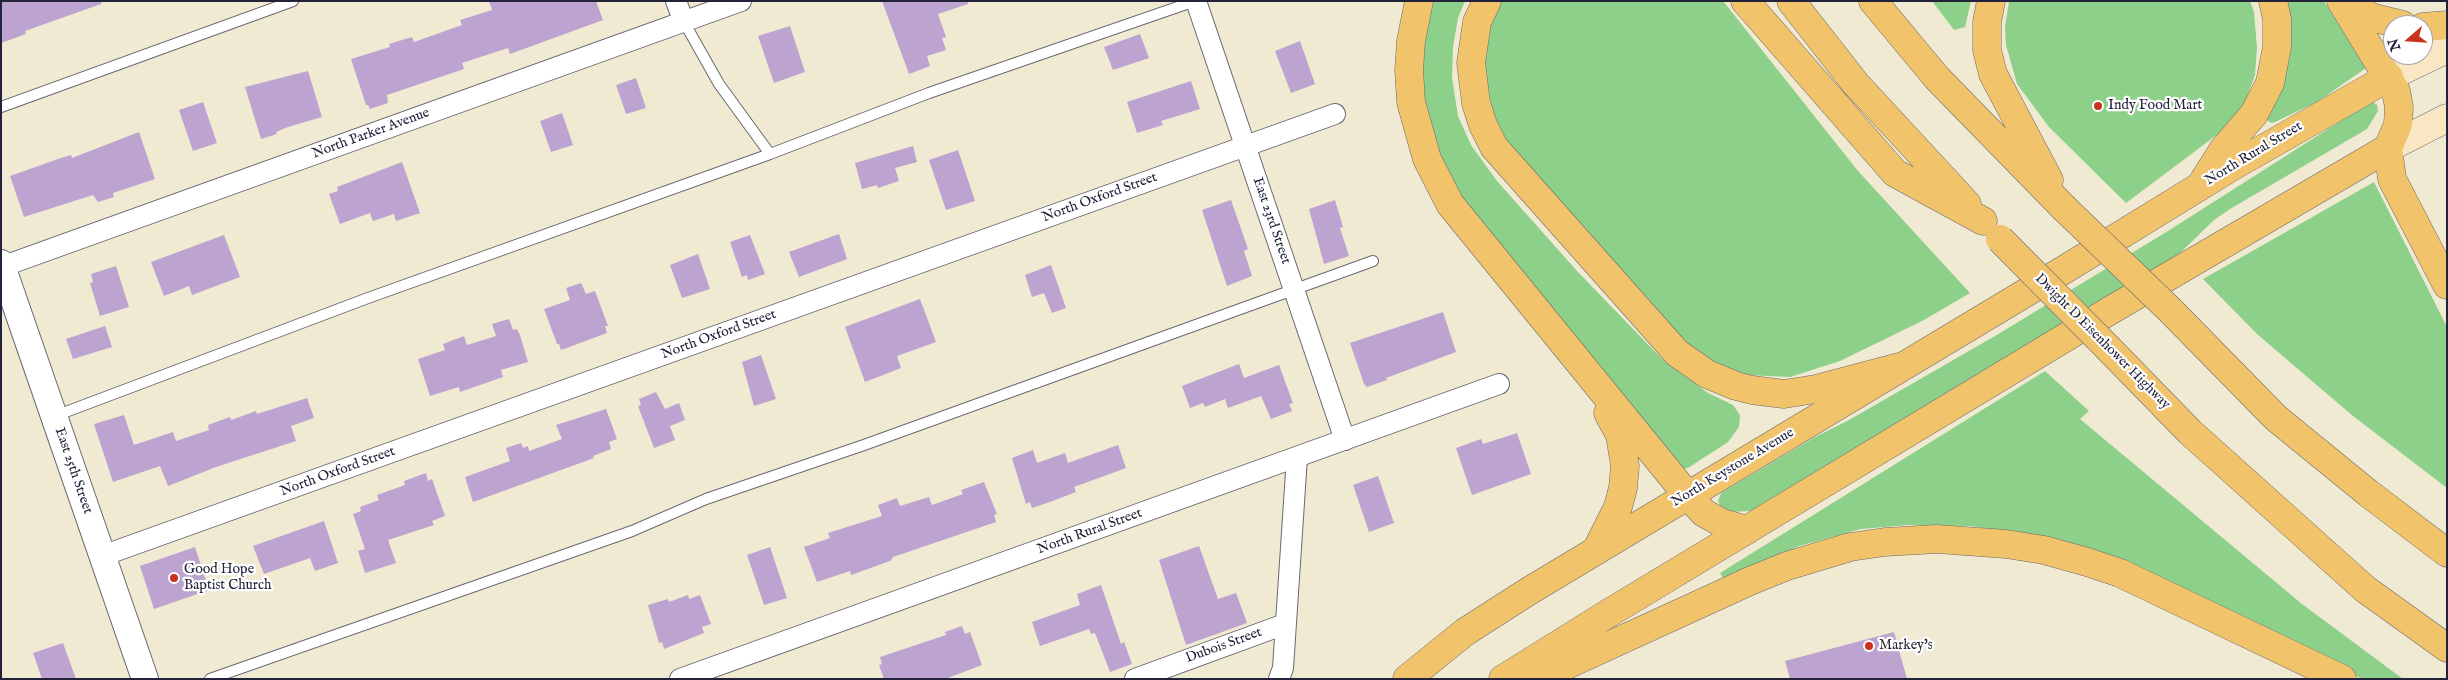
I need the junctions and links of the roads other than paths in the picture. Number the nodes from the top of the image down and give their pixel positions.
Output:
1 (293, 1) edge
2 (676, 1) edge
3 (741, 1) edge
4 (1195, 1) edge
5 (1419, 1) edge
6 (1487, 1) edge
7 (1745, 1) edge
8 (1791, 1) edge
9 (1873, 1) edge
10 (1990, 1) edge
11 (2273, 1) edge
12 (2341, 1) edge
13 (2347, 1) edge
14 (2383, 20) edge
15 (684, 22) junction
16 (2447, 26) edge
17 (2433, 27) edge
18 (2447, 49) edge
19 (2389, 77) junction
20 (1, 107) edge
21 (1335, 114) dead end
22 (2447, 118) edge
23 (1246, 146) junction
24 (2388, 148) junction
25 (770, 154) junction
26 (2201, 185) junction
27 (2064, 207) junction
28 (1992, 230) junction
29 (1373, 261) dead end
30 (2, 265) edge
31 (2067, 268) joint
32 (2447, 286) edge
33 (1295, 290) junction
34 (1899, 367) junction
35 (1589, 376) junction
36 (1498, 384) dead end
37 (54, 416) junction
38 (1345, 440) junction
39 (1297, 457) junction
40 (1688, 496) junction
41 (1747, 530) junction
42 (1596, 551) junction
43 (2447, 553) edge
44 (102, 556) junction
45 (1286, 624) junction
46 (2447, 648) edge
47 (145, 679) edge
48 (210, 679) edge
49 (680, 679) edge
50 (1135, 679) edge
51 (1279, 679) edge
52 (1407, 679) edge
53 (1503, 679) edge
54 (1536, 679) edge
55 (2342, 679) edge

1 - 20 lane
2 - 15 street
3 - 15 street, North Parker Avenue
4 - 23 street, East 23rd Street
4 - 25 lane
5 - 35 main road
6 - 34 main road
7 - 28 main road
8 - 28 main road, Dwight D Eisenhower Highway
9 - 27 main road
10 - 27 main road
11 - 26 main road
12 - 19 main road
13 - 14 main road
15 - 25 lane
15 - 30 street, North Parker Avenue
16 - 17 main road
18 - 19 main road, North Rural Street
19 - 24 main road
19 - 26 main road, North Rural Street
21 - 23 street, North Oxford Street
22 - 24 main road
23 - 33 street, East 23rd Street
23 - 44 street, North Oxford Street
24 - 32 main road
24 - 41 main road
25 - 37 lane
26 - 31 main road, North Rural Street
27 - 43 main road, bridge
28 - 46 main road, Dwight D Eisenhower Highway, bridge
29 - 33 lane
30 - 37 street, East 25th Street
31 - 34 main road, North Keystone Avenue
33 - 38 street, East 23rd Street
33 - 48 lane
34 - 40 main road, North Keystone Avenue
35 - 40 main road
35 - 42 main road
36 - 38 street, North Rural Street
37 - 44 street, East 25th Street
38 - 39 street, North Rural Street
39 - 45 street
39 - 49 street, North Rural Street
40 - 41 main road
40 - 42 main road, North Keystone Avenue
41 - 53 main road
42 - 52 main road, North Keystone Avenue
44 - 47 street, East 25th Street
45 - 50 street, Dubois Street
45 - 51 street
54 - 55 main road

